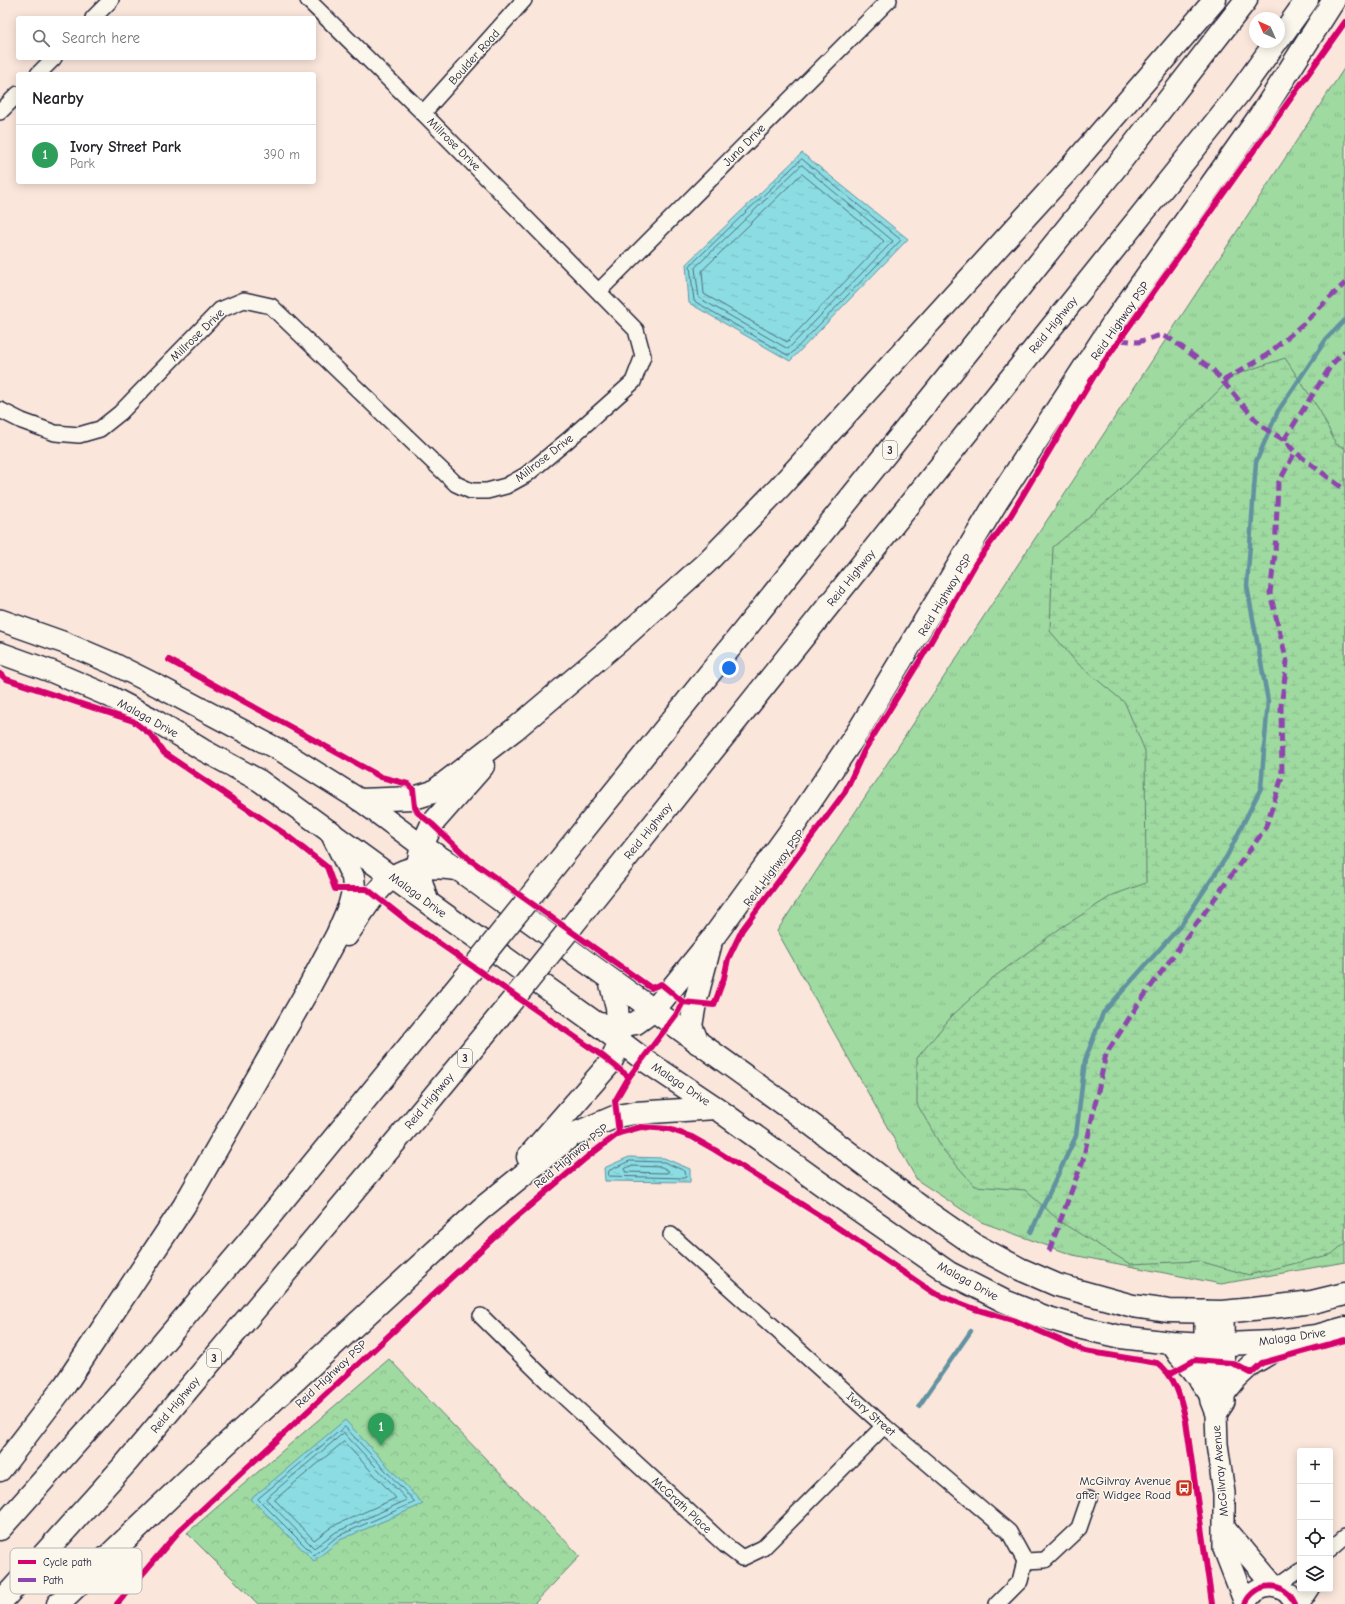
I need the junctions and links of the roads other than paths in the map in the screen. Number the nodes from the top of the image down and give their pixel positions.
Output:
1 (111, 0) edge
2 (308, 0) edge
3 (524, 0) edge
4 (1214, 0) edge
5 (1246, 0) edge
6 (1308, 0) edge
7 (1334, 0) edge
8 (881, 3) edge
9 (95, 16) edge
10 (1285, 30) edge
11 (1272, 48) edge
12 (52, 60) edge
13 (40, 72) edge
14 (16, 96) edge
15 (0, 112) edge
16 (423, 113) junction
17 (599, 291) junction
18 (0, 410) edge
19 (0, 620) edge
20 (0, 653) edge
21 (515, 729) junction
22 (360, 800) junction
23 (331, 832) junction
24 (422, 846) junction
25 (417, 868) junction
26 (458, 869) junction
27 (392, 876) junction
28 (426, 901) junction
29 (712, 939) junction
30 (610, 980) junction
31 (306, 993) junction
32 (654, 1010) junction
33 (619, 1034) junction
34 (698, 1043) junction
35 (716, 1108) junction
36 (481, 1209) junction
37 (671, 1236) dead end
38 (1345, 1294) edge
39 (1214, 1311) junction
40 (481, 1316) dead end
41 (1345, 1328) edge
42 (1298, 1338) junction
43 (1171, 1343) junction
44 (1215, 1345) junction
45 (1217, 1401) junction
46 (884, 1426) junction
47 (0, 1470) edge
48 (1089, 1499) dead end
49 (1225, 1528) junction
50 (0, 1529) edge
51 (1337, 1544) edge
52 (49, 1548) edge
53 (117, 1548) edge
54 (1331, 1556) edge
55 (1025, 1561) junction
56 (1297, 1572) edge
57 (1275, 1587) junction
58 (10, 1592) edge
59 (1310, 1592) edge
60 (68, 1594) edge
61 (0, 1603) edge
62 (1245, 1603) edge
63 (58, 1604) edge
64 (997, 1604) edge
65 (1294, 1604) edge
66 (1302, 1604) edge

1 - 9 street
2 - 16 street, Millrose Drive
3 - 16 street, Boulder Road
4 - 21 main road
5 - 50 main road, 3, bridge
6 - 10 main road
7 - 29 main road
8 - 17 street, Juna Drive
11 - 52 main road, Reid Highway / 3, bridge
12 - 13 street
14 - 15 street
16 - 17 street, Millrose Drive
17 - 18 street, Millrose Drive
19 - 22 main road
20 - 23 main road, Malaga Drive
21 - 22 main road
21 - 24 main road
22 - 24 main road
23 - 27 main road, Malaga Drive
23 - 31 main road
24 - 25 main road
24 - 26 main road
25 - 26 main road
25 - 27 main road
25 - 28 main road
26 - 30 main road
27 - 28 main road, Malaga Drive
27 - 31 main road
28 - 33 main road, Malaga Drive
29 - 32 main road
29 - 34 main road
30 - 32 main road
30 - 33 main road
31 - 47 main road
32 - 33 main road
32 - 34 main road
33 - 35 main road, Malaga Drive
33 - 36 main road
34 - 39 main road
35 - 36 main road
35 - 43 main road, Malaga Drive
36 - 53 main road
37 - 46 street, Ivory Street
38 - 39 main road
39 - 44 main road, McGilvray Avenue
40 - 46 street, McGrath Place
41 - 42 main road, Malaga Drive
42 - 44 main road, Malaga Drive
42 - 45 main road
43 - 44 main road, Malaga Drive
43 - 45 main road
44 - 45 main road, McGilvray Avenue
45 - 49 main road, McGilvray Avenue
46 - 55 street, Ivory Street
48 - 55 street
49 - 57 main road, McGilvray Avenue
49 - 62 main road, McGilvray Avenue
51 - 54 street
55 - 64 street
56 - 57 street
57 - 62 main road
57 - 65 main road, McGilvray Avenue
58 - 61 main road, Reid Highway / 3, bridge
59 - 66 street
60 - 63 main road

